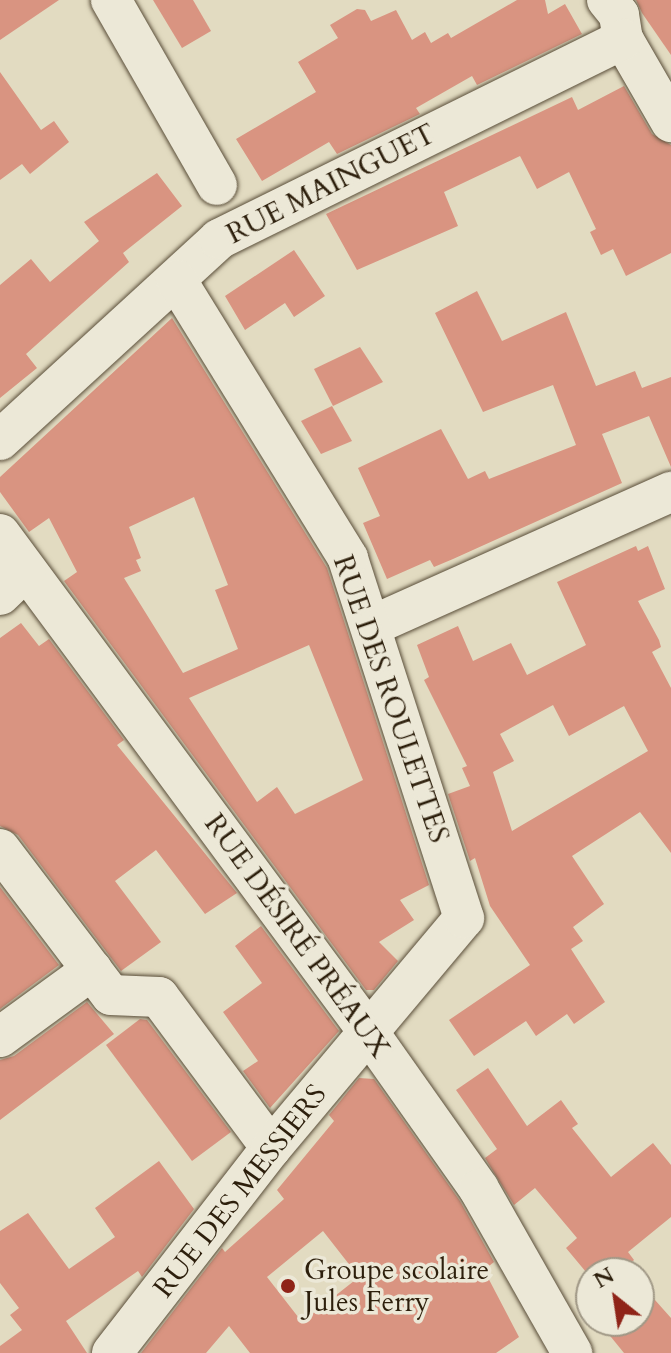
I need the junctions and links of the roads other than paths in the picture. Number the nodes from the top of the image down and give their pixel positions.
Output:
1 (111, 0) edge
2 (607, 0) edge
3 (623, 39) junction
4 (671, 122) edge
5 (217, 185) dead end
6 (176, 280) junction
7 (0, 440) edge
8 (671, 492) edge
9 (0, 534) edge
10 (13, 582) edge
11 (371, 626) junction
12 (0, 849) edge
13 (92, 970) junction
14 (367, 1030) junction
15 (0, 1037) edge
16 (271, 1148) junction
17 (112, 1353) edge
18 (572, 1353) edge

1 - 5 street
2 - 3 street
3 - 4 street
3 - 6 street, RUE MAINGUET
6 - 7 street, RUE MAINGUET
6 - 11 street, RUE DES ROULETTES
8 - 11 street
9 - 10 street, RUE DÉSIRÉ PRÉAUX
10 - 14 street, RUE DÉSIRÉ PRÉAUX
11 - 14 street, RUE DES ROULETTES
12 - 13 street
13 - 15 street
13 - 16 street
14 - 16 street, RUE DES MESSIERS
14 - 18 street, RUE DÉSIRÉ PRÉAUX
16 - 17 street, RUE DES MESSIERS

